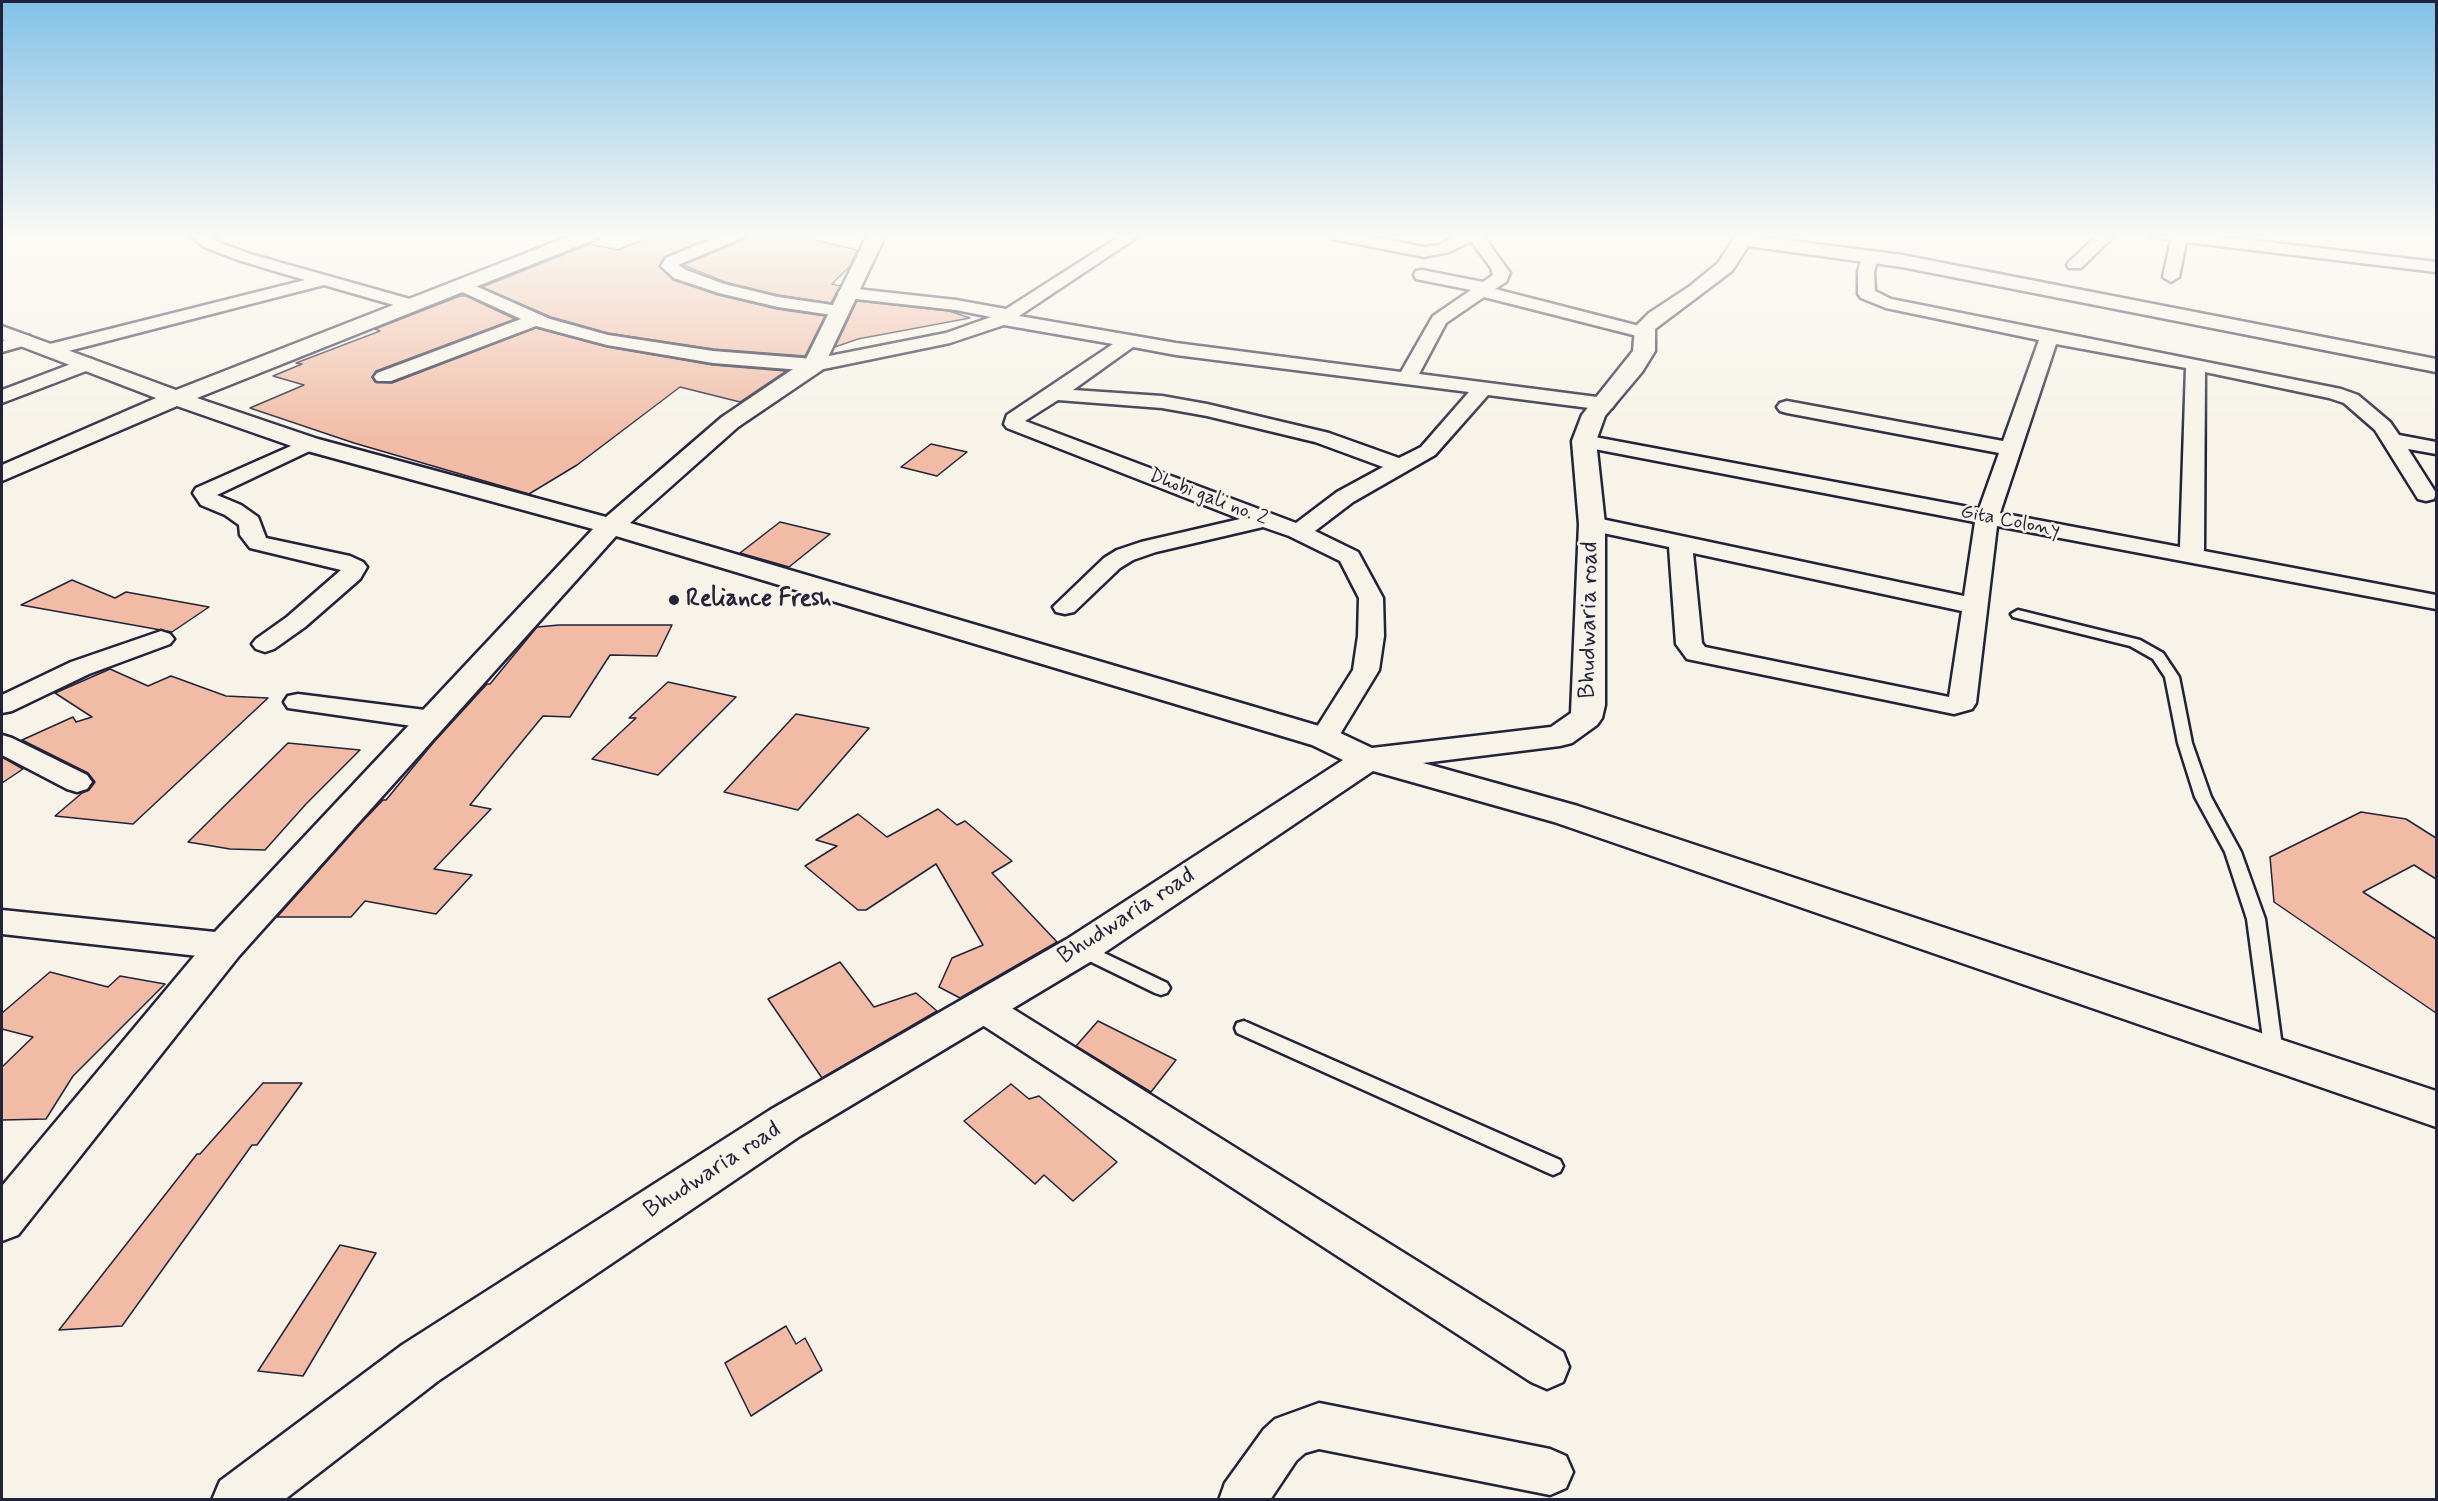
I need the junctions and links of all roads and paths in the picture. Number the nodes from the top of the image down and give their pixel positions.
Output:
1 (207, 304) edge
2 (407, 304) edge
3 (502, 304) edge
4 (842, 304) edge
5 (949, 304) edge
6 (1025, 304) edge
7 (1463, 304) edge
8 (1537, 304) edge
9 (1676, 304) edge
10 (1891, 304) edge
11 (2119, 304) edge
12 (411, 305) joint
13 (1005, 317) junction
14 (536, 320) junction
15 (1645, 333) junction
16 (2049, 337) junction
17 (1129, 341) junction
18 (19, 342) edge
19 (87, 364) junction
20 (2196, 364) junction
21 (814, 365) junction
22 (2436, 365) edge
23 (384, 377) dead end
24 (1407, 379) junction
25 (1484, 388) junction
26 (1054, 394) junction
27 (2, 397) edge
28 (176, 398) junction
29 (1605, 404) junction
30 (1787, 406) dead end
31 (2392, 440) junction
32 (1584, 441) junction
33 (309, 444) junction
34 (2436, 448) edge
35 (2012, 449) junction
36 (1400, 466) junction
37 (2, 474) edge
38 (2431, 495) edge
39 (2436, 516) edge
40 (1987, 518) junction
41 (1264, 520) junction
42 (1592, 524) junction
43 (611, 526) junction
44 (1297, 531) junction
45 (1680, 543) junction
46 (2192, 556) junction
47 (2436, 602) edge
48 (1975, 606) junction
49 (1065, 607) dead end
50 (2018, 614) dead end
51 (161, 639) dead end
52 (265, 644) dead end
53 (298, 702) dead end
54 (2, 705) edge
55 (433, 720) junction
56 (1324, 738) junction
57 (2, 744) edge
58 (1368, 759) junction
59 (76, 782) dead end
60 (2, 922) edge
61 (225, 946) junction
62 (1081, 949) junction
63 (1161, 988) dead end
64 (982, 1007) junction
65 (1244, 1028) dead end
66 (2274, 1054) junction
67 (2436, 1109) edge
68 (1553, 1166) dead end
69 (2, 1220) edge
70 (1547, 1367) dead end
71 (1550, 1472) dead end
72 (239, 1500) edge
73 (1242, 1500) edge

1 - 18 street
2 - 12 street
3 - 14 street
4 - 21 street
5 - 13 street
6 - 13 street
7 - 24 street
8 - 15 street
9 - 15 street, Bhudwaria road
10 - 16 street
11 - 22 street
12 - 28 street
13 - 17 street
13 - 21 street
14 - 21 street
14 - 23 street
15 - 29 street, Bhudwaria road
16 - 20 street
16 - 35 street
17 - 24 street
17 - 26 street, Dhobi gali no. 2
18 - 19 street
19 - 27 street
19 - 28 street
20 - 31 street
20 - 46 street
21 - 43 street
24 - 25 street
25 - 29 street
25 - 36 street
26 - 36 street
26 - 41 street, Dhobi gali no. 2
28 - 33 street
28 - 37 street
29 - 32 street, Bhudwaria road
30 - 35 street
31 - 34 street
31 - 38 street
32 - 40 street, Gita Colony
32 - 42 street, Bhudwaria road
33 - 43 street
33 - 52 street
35 - 40 street
36 - 44 street
38 - 39 street
40 - 46 street, Gita Colony
40 - 48 street
41 - 44 street, Dhobi gali no. 2
41 - 49 street
42 - 45 street
42 - 58 street, Bhudwaria road
43 - 55 street
43 - 56 street
44 - 56 street, Dhobi gali no. 2
45 - 48 street
45 - 48 street
46 - 47 street, Gita Colony
50 - 66 lane
51 - 54 street
53 - 55 street
55 - 61 street
56 - 58 street
57 - 59 street
58 - 62 street, Bhudwaria road
58 - 66 street
60 - 61 street
61 - 69 street
62 - 63 lane
62 - 64 street, Bhudwaria road
64 - 70 street
64 - 72 street, Bhudwaria road
65 - 68 lane
66 - 67 street
71 - 73 street

